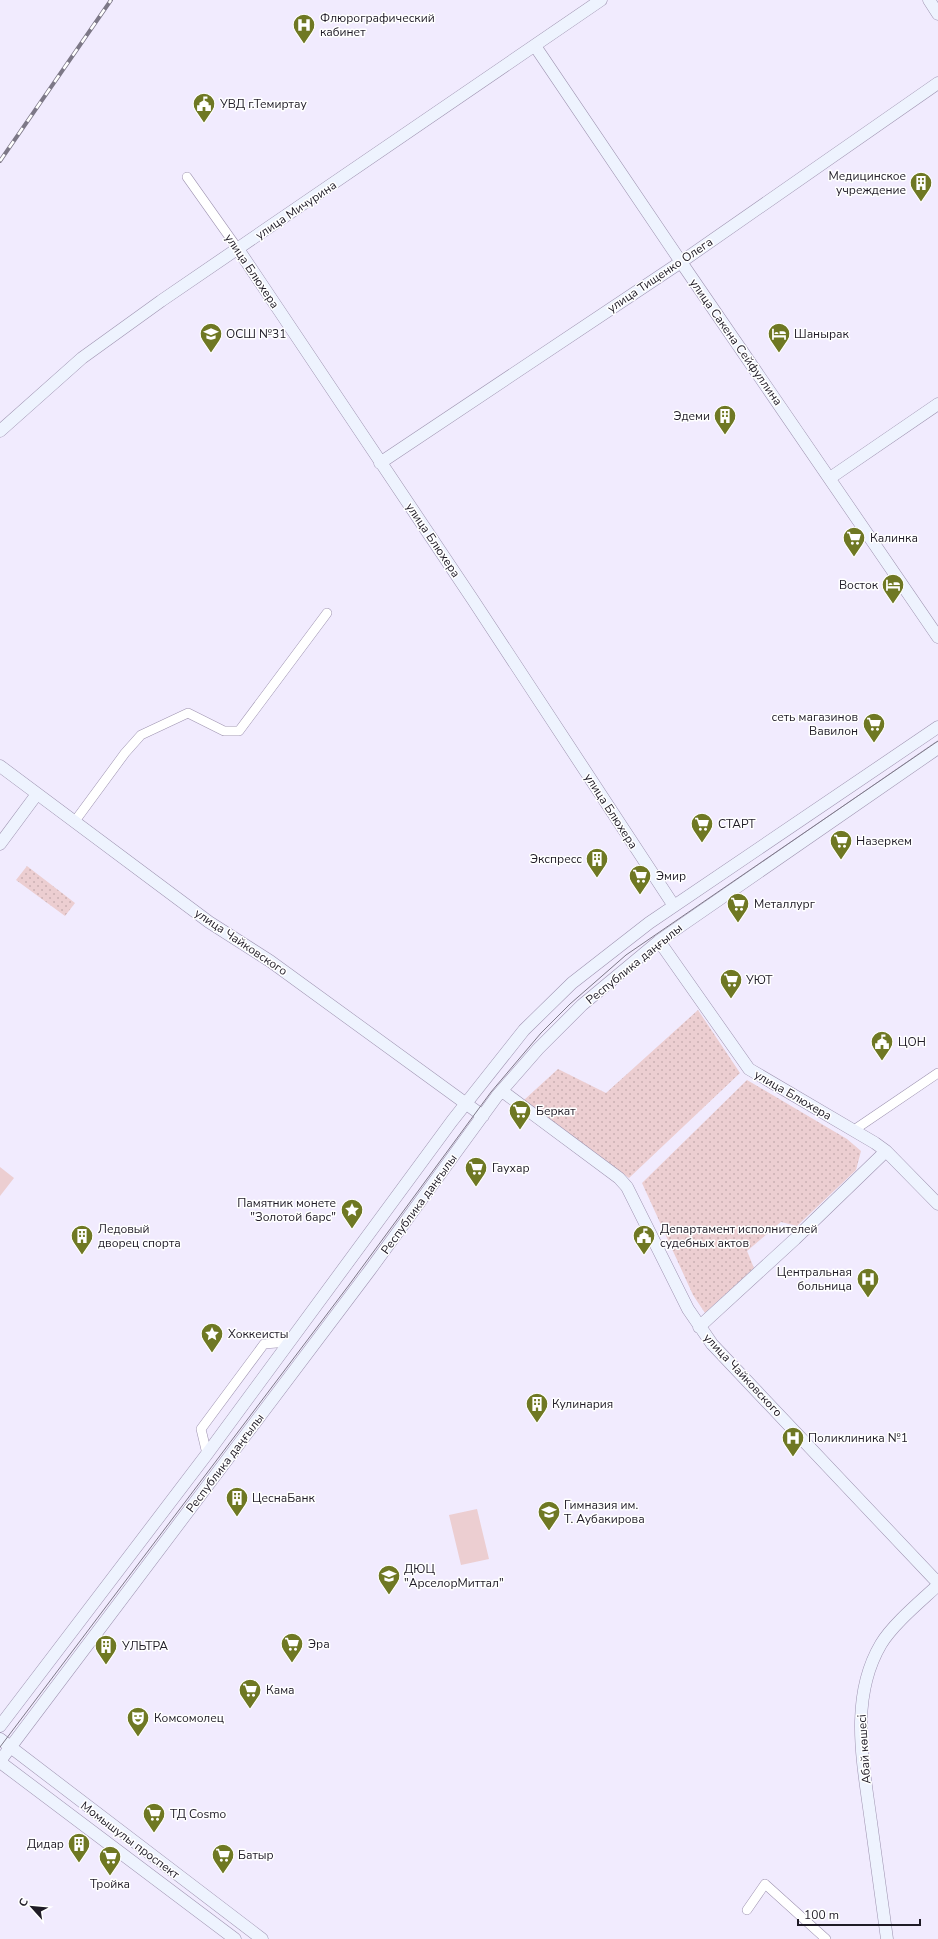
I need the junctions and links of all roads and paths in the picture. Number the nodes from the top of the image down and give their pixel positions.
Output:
1 (601, 0) edge
2 (929, 0) edge
3 (938, 14) edge
4 (535, 46) junction
5 (938, 82) edge
6 (187, 177) dead end
7 (238, 249) junction
8 (681, 262) junction
9 (938, 404) edge
10 (0, 431) edge
11 (380, 463) junction
12 (830, 478) junction
13 (327, 613) dead end
14 (938, 638) edge
15 (938, 727) edge
16 (938, 748) edge
17 (0, 766) edge
18 (37, 794) junction
19 (75, 821) junction
20 (0, 844) edge
21 (674, 906) junction
22 (659, 941) junction
23 (938, 1073) edge
24 (502, 1091) junction
25 (466, 1103) junction
26 (483, 1116) junction
27 (854, 1130) junction
28 (886, 1151) junction
29 (938, 1204) edge
30 (699, 1327) junction
31 (289, 1342) junction
32 (206, 1454) junction
33 (938, 1584) edge
34 (0, 1726) edge
35 (5, 1743) edge
36 (0, 1761) edge
37 (747, 1910) dead end
38 (235, 1939) edge
39 (262, 1939) edge
40 (826, 1939) edge
41 (887, 1939) edge

1 - 4 street, улица Мичурина
2 - 3 street
4 - 7 street, улица Мичурина
4 - 8 street, улица Сакена Сейфуллина
5 - 8 street, улица Тищенко Олега
6 - 7 street, улица Блюхера
7 - 10 street, улица Мичурина
7 - 11 street, улица Блюхера
8 - 11 street, улица Тищенко Олега
8 - 12 street, улица Сакена Сейфуллина
9 - 12 street
11 - 21 street, улица Блюхера
12 - 14 street, улица Сакена Сейфуллина
13 - 19 street
15 - 21 street, Республика даңғылы
16 - 22 street, Республика даңғылы
17 - 18 street, улица Чайковского
18 - 19 street, улица Чайковского
18 - 20 street
19 - 25 street, улица Чайковского
21 - 25 street, Республика даңғылы
22 - 24 street, Республика даңғылы
22 - 27 street, улица Блюхера
23 - 27 street
24 - 26 street, Республика даңғылы
24 - 30 street, улица Чайковского
25 - 26 street, улица Чайковского
25 - 31 street, Республика даңғылы
26 - 35 street, Республика даңғылы
27 - 28 street, улица Блюхера
28 - 29 street, улица Блюхера
28 - 30 street
30 - 33 street, улица Чайковского
31 - 32 street, Республика даңғылы
31 - 32 street
32 - 34 street, Республика даңғылы
33 - 41 street, Абай көшесі
35 - 36 street, Республика даңғылы
35 - 39 street, Момышулы проспект
36 - 38 street, Момышулы проспект
37 - 40 street

